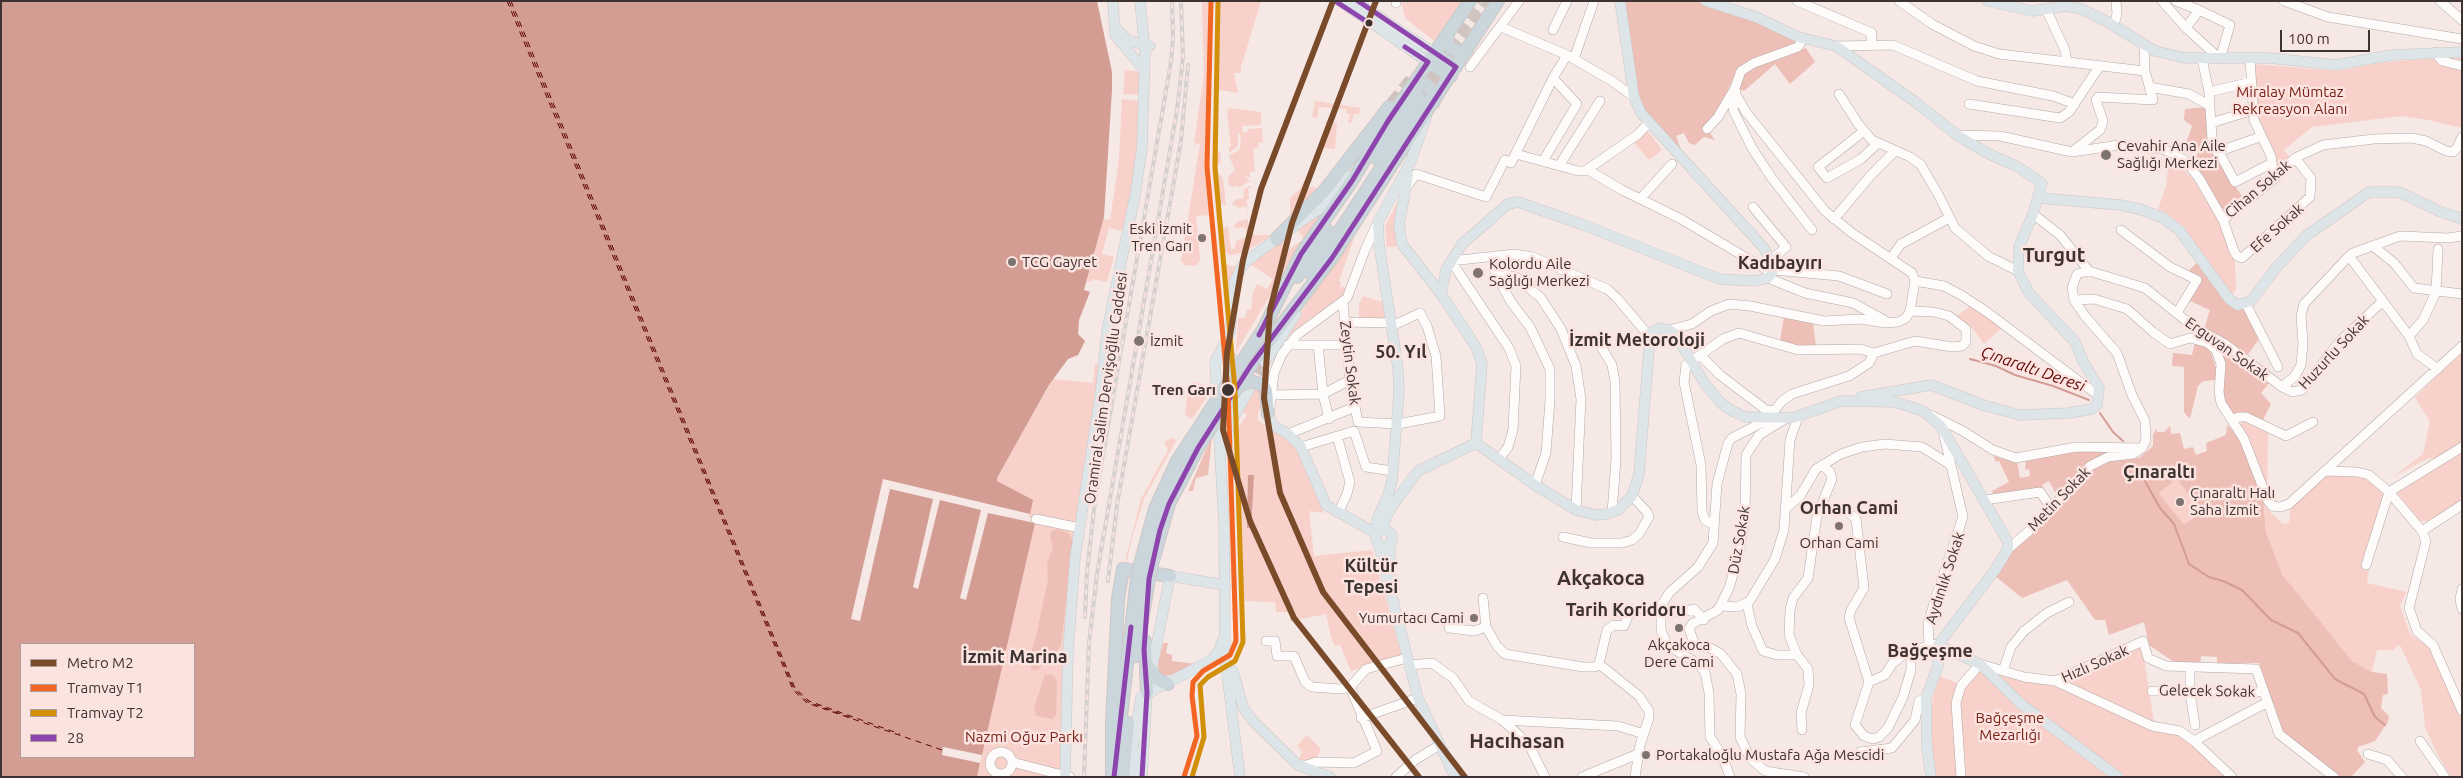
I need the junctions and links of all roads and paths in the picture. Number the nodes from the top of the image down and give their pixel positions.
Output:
1 (1140, 1) edge
2 (1145, 1) edge
3 (1340, 1) edge
4 (1470, 1) edge
5 (1498, 1) edge
6 (1520, 1) edge
7 (1567, 1) edge
8 (1594, 1) edge
9 (1620, 1) edge
10 (1706, 1) edge
11 (1797, 1) edge
12 (1899, 1) edge
13 (1987, 1) edge
14 (2116, 1) edge
15 (2162, 1) edge
16 (2176, 1) edge
17 (2284, 1) edge
18 (2440, 1) edge
19 (1357, 2) edge
20 (1113, 4) edge
21 (2064, 4) edge
22 (2046, 9) junction
23 (2199, 10) junction
24 (2462, 20) edge
25 (1142, 21) junction
26 (2114, 25) junction
27 (1501, 27) junction
28 (2186, 28) junction
29 (1553, 30) dead end
30 (1118, 33) junction
31 (1448, 34) junction
32 (1804, 38) junction
33 (2462, 39) edge
34 (1871, 44) junction
35 (2144, 45) junction
36 (1836, 46) junction
37 (1147, 49) junction
38 (1467, 50) junction
39 (1126, 51) junction
40 (2435, 52) junction
41 (2462, 52) edge
42 (1431, 57) junction
43 (1571, 57) junction
44 (2250, 58) junction
45 (2202, 59) junction
46 (2220, 59) junction
47 (2067, 62) junction
48 (2099, 66) junction
49 (2462, 66) edge
50 (1470, 67) dead end
51 (1454, 71) junction
52 (2145, 71) junction
53 (1146, 72) junction
54 (1553, 78) junction
55 (2251, 82) junction
56 (2149, 87) junction
57 (1735, 88) junction
58 (2209, 92) junction
59 (1839, 94) dead end
60 (1634, 96) junction
61 (1423, 99) junction
62 (1600, 101) dead end
63 (1392, 102) tunnel mouth
64 (1969, 104) dead end
65 (2075, 104) junction
66 (2210, 106) junction
67 (2253, 110) junction
68 (1388, 121) junction
69 (1649, 123) junction
70 (2211, 123) junction
71 (1707, 129) dead end
72 (1864, 131) junction
73 (1957, 135) junction
74 (2260, 137) junction
75 (2462, 137) edge
76 (1878, 143) junction
77 (1896, 150) junction
78 (2072, 152) junction
79 (2217, 152) junction
80 (1516, 154) junction
81 (2295, 158) junction
82 (1412, 161) junction
83 (1542, 161) junction
84 (2272, 163) junction
85 (1672, 164) dead end
86 (1559, 166) junction
87 (1588, 170) junction
88 (2274, 179) junction
89 (1404, 190) junction
90 (2039, 198) junction
91 (1640, 199) junction
92 (1753, 207) dead end
93 (2033, 214) junction
94 (1949, 218) junction
95 (2462, 219) edge
96 (1834, 220) junction
97 (2223, 220) junction
98 (1378, 222) junction
99 (1812, 230) dead end
100 (2121, 230) dead end
101 (2462, 236) edge
102 (1276, 239) junction
103 (2373, 246) junction
104 (2438, 249) dead end
105 (1493, 256) junction
106 (2349, 256) junction
107 (1332, 258) junction
108 (1891, 258) junction
109 (1451, 261) junction
110 (1771, 270) junction
111 (2018, 271) junction
112 (2089, 272) junction
113 (1495, 273) junction
114 (1915, 281) junction
115 (2436, 292) junction
116 (1441, 294) junction
117 (1887, 294) dead end
118 (2462, 294) edge
119 (2074, 300) junction
120 (2383, 300) junction
121 (1343, 303) junction
122 (2246, 304) junction
123 (1910, 311) junction
124 (2177, 313) junction
125 (1345, 322) junction
126 (1892, 322) junction
127 (1391, 324) junction
128 (2194, 327) junction
129 (1669, 330) junction
130 (1270, 333) junction
131 (2409, 336) junction
132 (1650, 337) junction
133 (2190, 338) junction
134 (1597, 340) dead end
135 (1288, 344) junction
136 (1318, 345) junction
137 (1348, 345) junction
138 (2462, 346) edge
139 (1874, 353) junction
140 (1701, 356) junction
141 (1216, 358) junction
142 (1690, 361) junction
143 (1265, 362) tunnel mouth
144 (2278, 366) dead end
145 (2438, 369) junction
146 (1350, 380) junction
147 (1244, 387) junction
148 (2282, 387) junction
149 (1323, 394) junction
150 (1273, 396) junction
151 (2099, 396) junction
152 (1841, 401) junction
153 (1355, 407) junction
154 (1238, 409) junction
155 (1922, 411) junction
156 (1268, 414) junction
157 (1798, 417) junction
158 (1329, 418) junction
159 (1785, 418) junction
160 (1769, 419) junction
161 (2232, 420) junction
162 (1358, 422) junction
163 (2313, 422) dead end
164 (1398, 424) junction
165 (1942, 426) junction
166 (1354, 431) junction
167 (1288, 434) junction
168 (1338, 436) junction
169 (1476, 443) junction
170 (1194, 444) junction
171 (1301, 447) junction
172 (2462, 447) edge
173 (2142, 448) junction
174 (1499, 459) junction
175 (1822, 464) junction
176 (1949, 464) junction
177 (1392, 471) junction
178 (2325, 471) junction
179 (1535, 485) junction
180 (2389, 492) junction
181 (1632, 496) junction
182 (1985, 500) junction
183 (2462, 505) edge
184 (2052, 508) junction
185 (1785, 509) junction
186 (1576, 510) junction
187 (1819, 510) junction
188 (1338, 513) junction
189 (1612, 514) junction
190 (1036, 519) dead end
191 (1714, 524) junction
192 (1080, 528) junction
193 (2422, 531) junction
194 (1379, 532) junction
195 (1563, 537) dead end
196 (2008, 549) junction
197 (2366, 565) dead end
198 (1170, 576) junction
199 (1143, 579) junction
200 (1225, 585) junction
201 (2462, 589) edge
202 (1483, 598) dead end
203 (2069, 602) dead end
204 (1747, 604) junction
205 (1722, 606) junction
206 (1631, 609) dead end
207 (2462, 609) edge
208 (1661, 611) junction
209 (1704, 620) junction
210 (1486, 627) junction
211 (1449, 628) dead end
212 (1225, 636) junction
213 (1266, 641) dead end
214 (1933, 645) junction
215 (1911, 652) junction
216 (1796, 655) junction
217 (1145, 660) junction
218 (1408, 661) junction
219 (1600, 661) junction
220 (1980, 664) junction
221 (2190, 668) junction
222 (2003, 671) junction
223 (1151, 672) junction
224 (2055, 681) junction
225 (1869, 682) junction
226 (1168, 684) junction
227 (1350, 687) junction
228 (2152, 691) dead end
229 (2263, 692) junction
230 (1147, 693) junction
231 (2190, 693) junction
232 (1418, 698) junction
233 (1926, 698) junction
234 (2266, 703) junction
235 (1139, 706) junction
236 (2462, 711) edge
237 (1361, 718) junction
238 (1502, 720) junction
239 (2195, 726) dead end
240 (1258, 727) junction
241 (1234, 729) junction
242 (1802, 730) dead end
243 (1644, 734) junction
244 (2194, 740) junction
245 (2420, 741) dead end
246 (1440, 745) junction
247 (1860, 752) dead end
248 (1638, 754) junction
249 (2368, 754) dead end
250 (1302, 767) junction
251 (1068, 776) edge
252 (1049, 777) edge
253 (1113, 777) edge
254 (1123, 777) edge
255 (1129, 777) edge
256 (1134, 777) edge
257 (1142, 777) edge
258 (1240, 777) edge
259 (1330, 777) edge
260 (1396, 777) edge
261 (1455, 777) edge
262 (1545, 777) edge
263 (1582, 777) edge
264 (1635, 777) edge
265 (1730, 777) edge
266 (1804, 777) edge
267 (1930, 777) edge
268 (1961, 777) edge
269 (2118, 777) edge
270 (2232, 777) edge
271 (2334, 777) edge
272 (2402, 777) edge
273 (2445, 777) edge

1 - 25 main road
2 - 37 main road, Oramiral Salim Dervişoğllu Caddesi
3 - 42 main road
4 - 31 highway
5 - 38 highway
6 - 27 street
7 - 29 street
8 - 43 street
9 - 60 main road
10 - 32 main road
11 - 34 street
12 - 47 street
13 - 22 main road
14 - 26 street
15 - 28 street
16 - 23 street
17 - 33 street
18 - 24 street
19 - 42 main road
20 - 30 main road
20 - 39 main road
21 - 22 main road
21 - 26 main road
22 - 47 street
23 - 28 street
23 - 46 street
25 - 30 main road
25 - 37 main road
26 - 35 main road
27 - 43 street
27 - 50 street
28 - 46 street
30 - 37 main road
31 - 38 highway
31 - 42 highway
32 - 36 main road
32 - 57 street
34 - 36 street
34 - 65 street
35 - 45 main road
35 - 52 street
36 - 73 main road
37 - 39 main road
37 - 53 main road, Oramiral Salim Dervişoğllu Caddesi
37 - 251 main road, Oramiral Salim Dervişoğllu Caddesi
38 - 51 highway
39 - 53 main road
40 - 41 main road
40 - 44 main road
40 - 49 street
42 - 51 highway
42 - 61 highway
43 - 54 street
43 - 60 street
44 - 46 main road
44 - 55 street
45 - 46 main road
45 - 58 street
47 - 48 street
48 - 52 street
48 - 65 street
51 - 61 highway
52 - 56 street
53 - 192 main road, Oramiral Salim Dervişoğllu Caddesi
54 - 80 street
54 - 83 street
55 - 58 street
55 - 67 street
56 - 66 street
56 - 78 street
57 - 71 street
57 - 96 street
57 - 99 street
58 - 66 street
59 - 72 street
60 - 69 main road
61 - 68 highway
61 - 82 main road
61 - 107 highway
61 - 130 highway
62 - 86 street
63 - 102 highway
64 - 65 street
66 - 70 street
67 - 70 street
67 - 74 street
68 - 102 main road
68 - 130 highway
69 - 87 street
69 - 110 main road
70 - 79 street
72 - 76 street
72 - 76 street
73 - 78 street, Cihan Sokak
73 - 90 main road
74 - 79 street
74 - 84 street
75 - 81 street, Cihan Sokak
76 - 77 street
77 - 94 street
77 - 96 street
78 - 97 street, Cihan Sokak
79 - 84 street
80 - 83 street
80 - 89 street
81 - 88 street, Cihan Sokak
81 - 97 street, Efe Sokak
82 - 89 main road
82 - 98 main road
83 - 86 street
84 - 88 street
85 - 91 street
86 - 87 street
87 - 91 street
88 - 97 street, Cihan Sokak
89 - 116 main road
90 - 93 main road
90 - 122 main road
91 - 110 street
92 - 110 street
93 - 111 main road
93 - 112 street
94 - 108 street
94 - 111 street
95 - 122 main road
96 - 108 street
98 - 121 street
98 - 127 main road
100 - 124 street
101 - 103 street, Erguvan Sokak
102 - 141 main road
103 - 106 street, Erguvan Sokak
103 - 115 street
104 - 115 street
105 - 109 street
105 - 113 street
105 - 132 street
106 - 120 street
106 - 148 street, Erguvan Sokak
107 - 130 highway
107 - 143 main road
108 - 114 street
109 - 110 main road
109 - 116 main road
109 - 174 street
110 - 117 street
110 - 126 street
111 - 151 main road
112 - 119 street
112 - 124 street, Erguvan Sokak
113 - 179 street
113 - 186 street
114 - 123 street
114 - 151 street
115 - 118 street
115 - 131 street
116 - 169 main road
119 - 133 street
119 - 173 street
120 - 131 street
120 - 148 street, Huzurlu Sokak
121 - 125 street, Zeytin Sokak
121 - 135 street
122 - 144 street
123 - 126 street
123 - 139 street
124 - 128 street, Erguvan Sokak
125 - 127 street
125 - 137 street, Zeytin Sokak
126 - 129 street
127 - 164 main road
127 - 164 street
128 - 133 street
128 - 148 street, Erguvan Sokak
129 - 132 main road
129 - 142 main road
130 - 147 highway
130 - 170 highway, bridge
131 - 145 street
132 - 181 main road
133 - 161 street
134 - 189 street
135 - 136 street
135 - 150 street
136 - 137 street
136 - 149 street
137 - 146 street, Zeytin Sokak
138 - 145 street
139 - 140 street
139 - 140 street
140 - 142 street
141 - 154 main road
141 - 200 main road
142 - 160 main road
142 - 191 street
145 - 178 street
146 - 149 street
146 - 153 street, Zeytin Sokak
147 - 154 main road
147 - 156 highway, bridge
147 - 170 highway, bridge
149 - 150 street
149 - 158 street
150 - 156 street
151 - 152 main road
152 - 155 main road
152 - 157 main road
153 - 158 street
153 - 162 street, Zeytin Sokak
154 - 240 main road
155 - 165 main road
155 - 173 street
156 - 167 main road
157 - 159 main road
157 - 185 street
158 - 167 street
159 - 160 main road
159 - 205 street, Düz Sokak
160 - 191 street
161 - 163 street
161 - 178 street
162 - 164 street
162 - 166 street
164 - 177 main road
165 - 176 street, Aydınlık Sokak
165 - 182 main road
166 - 168 street
166 - 177 street
167 - 171 main road
168 - 171 street
168 - 188 street
169 - 174 main road
169 - 194 main road
170 - 199 highway, bridge
171 - 188 main road
172 - 180 street
173 - 184 street, Metin Sokak
174 - 179 main road
175 - 176 street
175 - 185 street
175 - 187 street
176 - 214 street, Aydınlık Sokak
177 - 194 main road
178 - 180 street
179 - 186 main road
180 - 193 street
180 - 197 street
181 - 189 main road
181 - 195 street
182 - 184 street
182 - 196 main road
183 - 193 street
184 - 196 street, Metin Sokak
185 - 204 street
186 - 189 main road
187 - 216 street
187 - 225 street
188 - 194 main road
190 - 192 street
191 - 208 street
192 - 251 main road, Oramiral Salim Dervişoğllu Caddesi
193 - 236 street
194 - 218 main road
196 - 214 main road
198 - 200 main road
198 - 223 main road
198 - 253 highway
199 - 217 highway
199 - 253 highway
199 - 254 highway
200 - 212 main road
201 - 207 street
202 - 210 street
203 - 222 street
204 - 205 street
204 - 216 street
205 - 209 street
206 - 219 street
208 - 209 street
208 - 265 street
209 - 266 street
210 - 211 street
210 - 219 street
212 - 226 main road
212 - 241 main road
213 - 227 street
214 - 215 street
214 - 220 main road
214 - 233 main road
215 - 225 street
215 - 225 street
216 - 242 street
217 - 223 highway
217 - 230 highway
218 - 227 street
218 - 232 main road
218 - 238 street
219 - 243 street
220 - 222 street, Hızlı Sokak
220 - 268 street
220 - 269 main road
221 - 224 street, Hızlı Sokak
221 - 229 street, Hızlı Sokak
221 - 231 street
222 - 224 street, Hızlı Sokak
223 - 226 highway
223 - 230 main road
224 - 244 street
226 - 230 main road
227 - 237 street
228 - 231 street, Gelecek Sokak
229 - 231 street, Gelecek Sokak
229 - 234 street
230 - 235 main road
230 - 257 main road
231 - 239 street
232 - 237 street
232 - 246 main road
233 - 247 street
233 - 267 main road
234 - 244 street
234 - 271 street
235 - 255 main road
235 - 256 main road
237 - 250 street
238 - 243 street
238 - 262 street
240 - 241 main road
240 - 250 main road
241 - 258 main road
243 - 248 street
244 - 270 street
245 - 273 street
246 - 260 street
246 - 261 main road
248 - 263 street
248 - 264 street
249 - 272 street
250 - 259 main road
251 - 252 street

